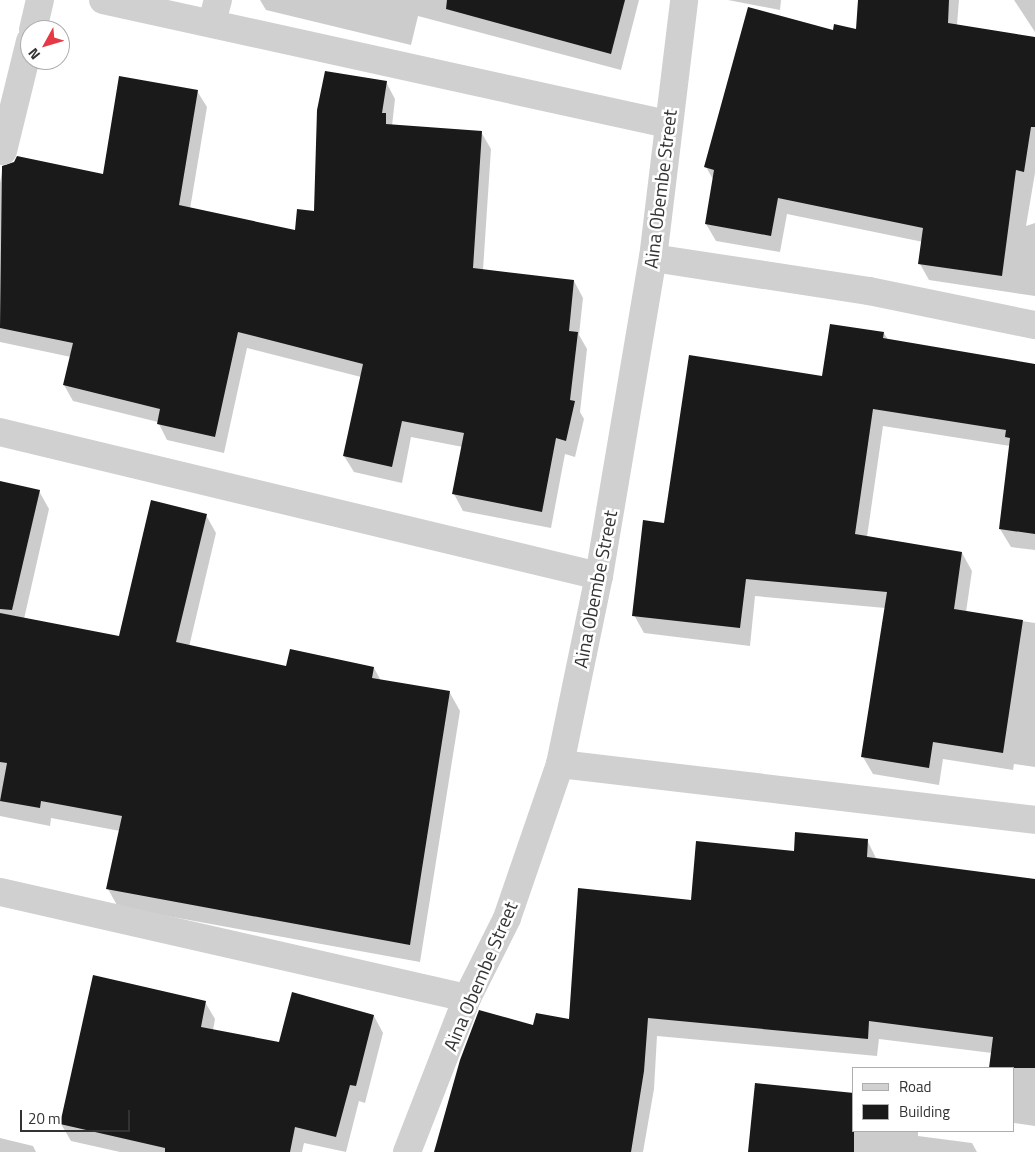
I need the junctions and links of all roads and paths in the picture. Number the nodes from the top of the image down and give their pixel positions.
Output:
1 (40, 0) edge
2 (103, 0) edge
3 (684, 0) edge
4 (215, 11) edge
5 (35, 20) edge
6 (23, 70) edge
7 (667, 124) junction
8 (3, 151) dead end
9 (653, 258) junction
10 (1035, 325) edge
11 (0, 432) edge
12 (599, 576) junction
13 (560, 764) junction
14 (1035, 820) edge
15 (0, 892) edge
16 (467, 998) junction
17 (407, 1152) edge

1 - 5 street
2 - 4 street
3 - 7 street, Aina Obembe Street
4 - 7 street
6 - 8 street
7 - 9 street, Aina Obembe Street
9 - 10 street
9 - 12 street, Aina Obembe Street
11 - 12 street
12 - 13 street, Aina Obembe Street
13 - 14 street
13 - 16 street, Aina Obembe Street
15 - 16 street
16 - 17 street, Aina Obembe Street

